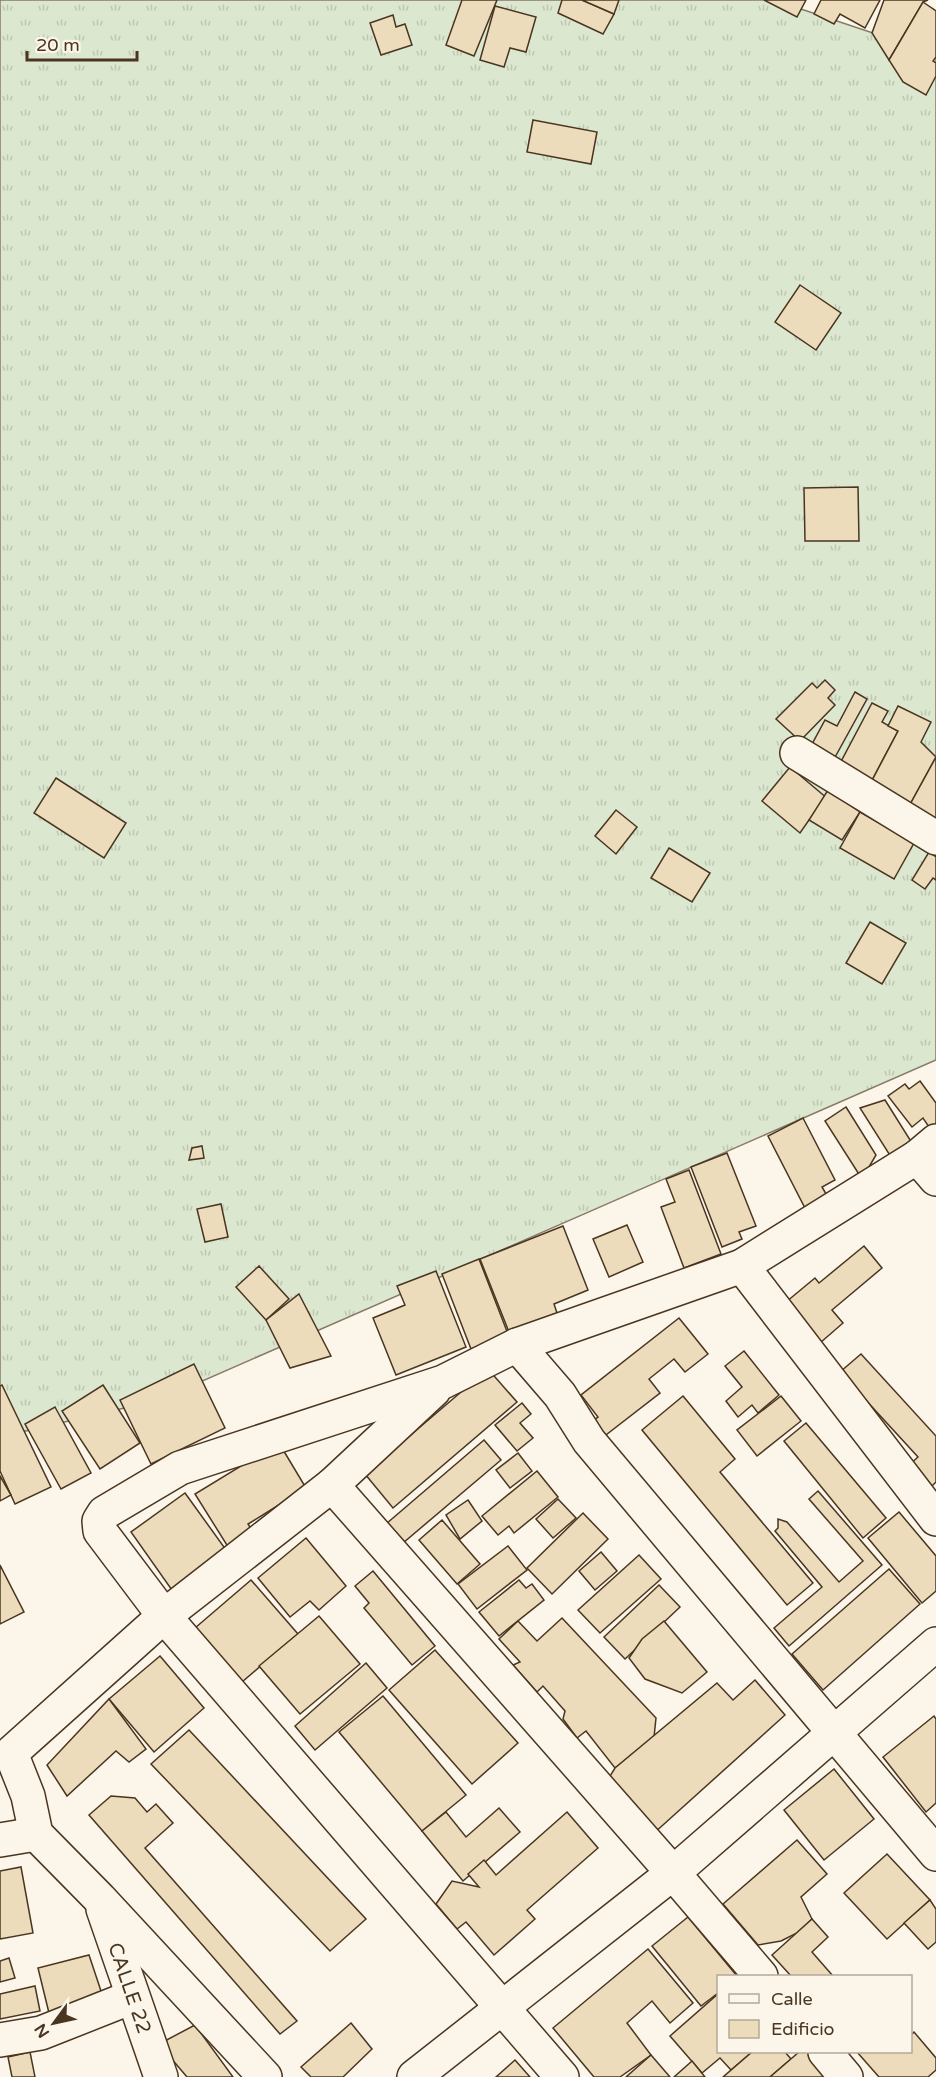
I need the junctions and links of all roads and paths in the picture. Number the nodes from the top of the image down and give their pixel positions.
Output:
1 (797, 753) dead end
2 (936, 838) edge
3 (930, 1159) edge
4 (742, 1266) junction
5 (518, 1345) junction
6 (443, 1382) junction
7 (332, 1485) junction
8 (936, 1519) edge
9 (164, 1616) junction
10 (936, 1644) edge
11 (833, 1733) junction
12 (6, 1745) edge
13 (36, 1834) junction
14 (0, 1840) edge
15 (936, 1854) edge
16 (673, 1873) junction
17 (100, 1899) junction
18 (759, 1975) edge
19 (132, 1997) junction
20 (502, 2008) junction
21 (0, 2040) edge
22 (826, 2053) edge
23 (161, 2077) edge
24 (265, 2077) edge
25 (414, 2077) edge
26 (562, 2077) edge
27 (846, 2077) edge

1 - 2 street
3 - 4 street
4 - 5 street
4 - 8 street
5 - 6 street
5 - 11 street
6 - 7 street
6 - 9 street
7 - 9 street
7 - 16 street
9 - 12 street
9 - 20 street
10 - 11 street
11 - 15 street
11 - 16 street
12 - 13 street
13 - 14 street
13 - 17 street
16 - 18 street
16 - 20 street
17 - 19 street, CALLE 22
17 - 24 street
19 - 21 street
19 - 23 street, CALLE 22
20 - 25 street
20 - 26 street
22 - 27 street

